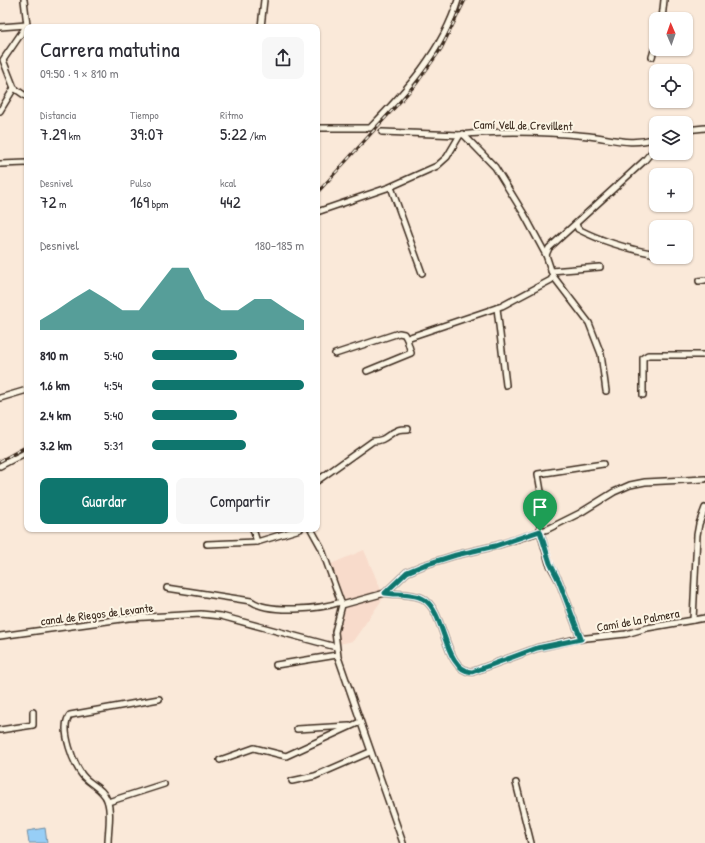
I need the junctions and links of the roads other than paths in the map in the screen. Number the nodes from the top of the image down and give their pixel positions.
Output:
1 (24, 0) edge
2 (264, 0) edge
3 (458, 0) edge
4 (664, 0) edge
5 (663, 12) edge
6 (27, 24) edge
7 (261, 24) edge
8 (24, 25) edge
9 (0, 27) edge
10 (24, 29) edge
11 (14, 88) junction
12 (24, 95) edge
13 (0, 111) edge
14 (320, 128) edge
15 (705, 128) edge
16 (693, 129) edge
17 (382, 132) dead end
18 (461, 135) junction
19 (649, 140) edge
20 (649, 155) edge
21 (24, 163) edge
22 (0, 164) edge
23 (391, 186) junction
24 (320, 211) edge
25 (576, 224) junction
26 (649, 253) edge
27 (546, 255) junction
28 (600, 267) dead end
29 (551, 271) junction
30 (422, 273) dead end
31 (553, 276) junction
32 (497, 308) junction
33 (407, 340) junction
34 (335, 354) dead end
35 (705, 355) edge
36 (367, 371) dead end
37 (506, 385) dead end
38 (24, 391) edge
39 (606, 391) dead end
40 (643, 395) dead end
41 (0, 398) edge
42 (408, 429) dead end
43 (24, 454) edge
44 (603, 464) dead end
45 (0, 466) edge
46 (320, 479) edge
47 (705, 479) edge
48 (705, 508) edge
49 (540, 531) junction
50 (254, 532) edge
51 (290, 532) edge
52 (314, 532) edge
53 (257, 542) junction
54 (207, 544) dead end
55 (167, 588) dead end
56 (385, 593) junction
57 (342, 603) junction
58 (705, 618) edge
59 (692, 620) junction
60 (0, 636) edge
61 (581, 639) junction
62 (336, 647) junction
63 (337, 655) junction
64 (276, 666) dead end
65 (159, 699) dead end
66 (33, 712) dead end
67 (360, 722) junction
68 (352, 726) junction
69 (297, 729) dead end
70 (0, 730) edge
71 (370, 752) junction
72 (220, 760) dead end
73 (292, 781) dead end
74 (516, 783) dead end
75 (164, 784) dead end
76 (108, 802) junction
77 (108, 843) edge
78 (403, 843) edge
79 (531, 843) edge

1 - 6 street
2 - 7 street
3 - 14 street
4 - 5 street
8 - 9 street
10 - 11 street
11 - 12 street
11 - 13 street
15 - 16 street
17 - 18 street
18 - 19 street, Camí Vell de Crevillent
18 - 23 street, Camí Vell de Crevillent
18 - 27 street
20 - 25 street
21 - 22 street
23 - 24 street, Camí Vell de Crevillent
23 - 30 street
25 - 26 street
25 - 27 street
27 - 29 street
28 - 29 street
29 - 31 street
31 - 32 street
31 - 39 street
32 - 33 street
32 - 37 street
33 - 34 street
33 - 36 street
35 - 40 street
38 - 41 street
42 - 46 street
43 - 45 street
44 - 49 street
47 - 49 street
48 - 59 street
49 - 56 street
49 - 61 street
50 - 53 street
51 - 53 street
52 - 57 street
53 - 54 street
55 - 57 street
56 - 57 street
56 - 61 street, Camí de la Palmera
57 - 62 street
58 - 59 street, Camí de la Palmera
59 - 61 street, Camí de la Palmera
60 - 62 street, canal de Riegos de Levante
62 - 63 street
63 - 64 street
63 - 67 street
65 - 76 street
66 - 70 street
67 - 68 street
67 - 71 street
68 - 69 street
68 - 72 street
71 - 73 street
71 - 78 street
74 - 79 street
75 - 76 street
76 - 77 street

